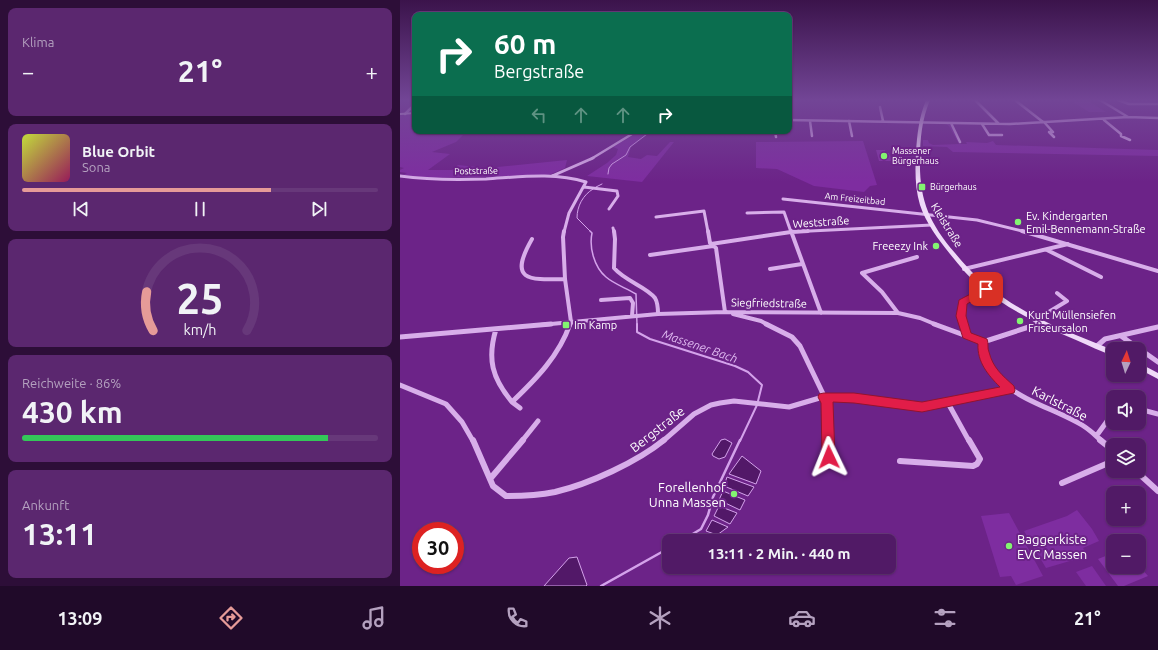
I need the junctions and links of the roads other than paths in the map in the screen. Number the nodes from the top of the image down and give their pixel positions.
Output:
1 (811, 127) edge
2 (850, 127) edge
3 (921, 127) edge
4 (953, 127) edge
5 (984, 127) edge
6 (1050, 127) edge
7 (1111, 127) edge
8 (632, 134) edge
9 (776, 134) edge
10 (1002, 135) dead end
11 (812, 136) dead end
12 (852, 136) dead end
13 (776, 137) dead end
14 (1054, 138) dead end
15 (1130, 140) dead end
16 (960, 142) dead end
17 (400, 176) edge
18 (552, 177) junction
19 (584, 187) junction
20 (783, 199) dead end
21 (609, 209) dead end
22 (747, 213) dead end
23 (926, 213) junction
24 (656, 217) dead end
25 (932, 225) junction
26 (613, 228) dead end
27 (791, 232) junction
28 (532, 239) dead end
29 (1068, 244) junction
30 (712, 245) junction
31 (1047, 250) junction
32 (650, 255) dead end
33 (918, 257) dead end
34 (802, 264) junction
35 (770, 269) dead end
36 (964, 269) junction
37 (1158, 271) edge
38 (1101, 277) dead end
39 (565, 279) junction
40 (986, 289) junction
41 (1057, 293) dead end
42 (601, 300) dead end
43 (725, 312) junction
44 (821, 313) junction
45 (898, 313) junction
46 (658, 314) junction
47 (633, 316) junction
48 (1038, 321) junction
49 (571, 322) junction
50 (1158, 327) edge
51 (496, 329) junction
52 (966, 336) junction
53 (1121, 336) junction
54 (400, 337) edge
55 (983, 342) junction
56 (1097, 346) junction
57 (1106, 350) edge
58 (1158, 362) edge
59 (1146, 370) edge
60 (1158, 376) edge
61 (400, 385) edge
62 (1010, 390) junction
63 (824, 397) junction
64 (512, 402) junction
65 (948, 403) junction
66 (520, 408) dead end
67 (1146, 411) edge
68 (1158, 414) edge
69 (538, 421) dead end
70 (1106, 423) edge
71 (1097, 435) junction
72 (1106, 443) edge
73 (829, 457) dead end
74 (900, 460) dead end
75 (1106, 465) edge
76 (1144, 478) edge
77 (490, 479) junction
78 (1062, 483) dead end
79 (1158, 491) edge

1 - 11 street
2 - 12 street
3 - 23 main road, Kleistraße
4 - 16 street
5 - 10 street
6 - 14 street
7 - 15 street
8 - 18 street, Poststraße
9 - 13 street
17 - 18 street, Poststraße
18 - 19 street, Poststraße
19 - 21 street
19 - 39 street
20 - 23 street, Am Freizeitbad
22 - 27 street
23 - 25 main road, Kleistraße
23 - 29 street, Am Freizeitbad
24 - 30 street
25 - 27 street, Weststraße
25 - 36 main road, Kleistraße
26 - 46 street
27 - 30 street, Weststraße
27 - 34 street
28 - 39 street
29 - 31 street
29 - 37 street, Am Freizeitbad
30 - 32 street, Weststraße
30 - 43 street
31 - 36 street
31 - 38 street
33 - 45 street
34 - 35 street
34 - 44 street
36 - 40 main road, Kleistraße
39 - 49 street
40 - 48 main road, Kleistraße
40 - 52 street
41 - 48 street
42 - 47 street
43 - 44 street, Siegfriedstraße
43 - 46 street, Siegfriedstraße
43 - 63 street
44 - 45 street, Siegfriedstraße
45 - 52 street, Siegfriedstraße
46 - 47 street, Siegfriedstraße
47 - 49 street, Siegfriedstraße
48 - 55 street
48 - 56 main road, Kleistraße
49 - 51 street, Siegfriedstraße
49 - 64 street
50 - 53 street
51 - 54 street, Siegfriedstraße
51 - 64 street
52 - 55 street, Siegfriedstraße
53 - 56 street
53 - 58 street
55 - 62 street, Karlstraße
56 - 57 main road, Kleistraße
59 - 60 main road
61 - 77 street, Bergstraße
62 - 65 street, Bergstraße
62 - 71 street, Karlstraße
63 - 65 street, Bergstraße
63 - 73 street
63 - 77 street, Bergstraße
64 - 66 street
65 - 74 street
67 - 68 street
69 - 77 street
70 - 71 street
71 - 72 street, Karlstraße
75 - 78 street
76 - 79 street

